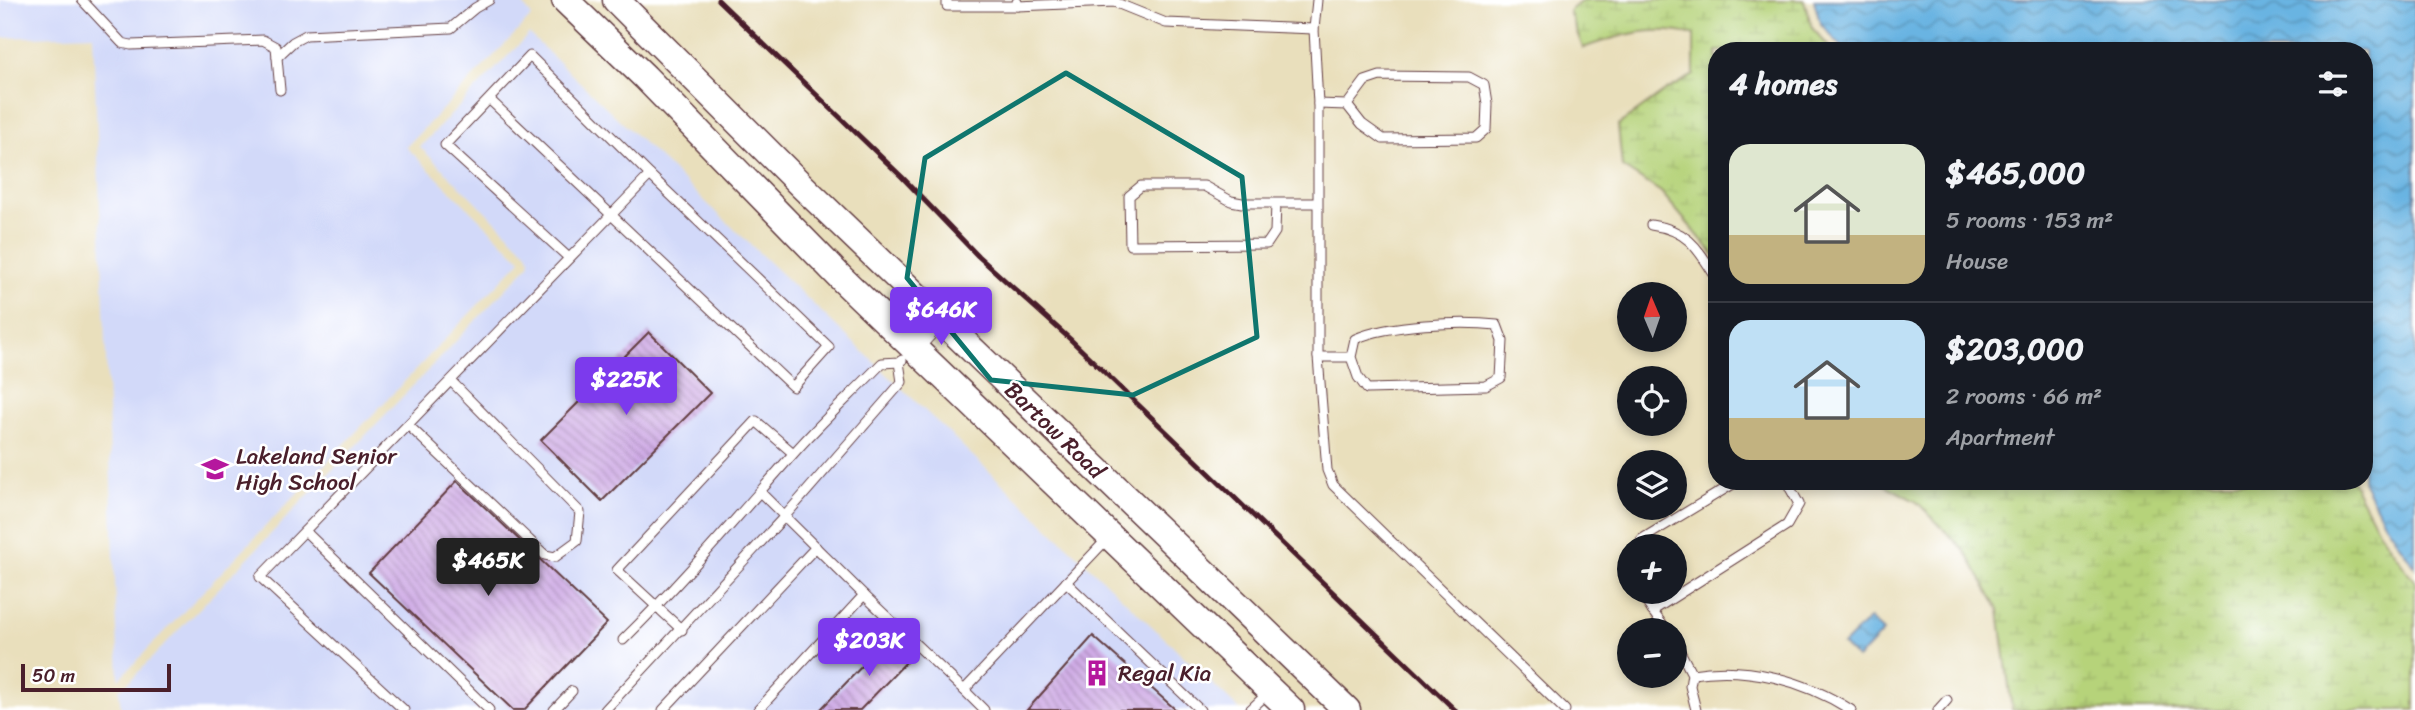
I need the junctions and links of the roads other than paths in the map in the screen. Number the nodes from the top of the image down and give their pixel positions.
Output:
1 (82, 0) edge
2 (489, 0) edge
3 (565, 0) edge
4 (616, 0) edge
5 (947, 0) edge
6 (1317, 0) edge
7 (1017, 3) edge
8 (1314, 29) junction
9 (277, 57) junction
10 (279, 90) dead end
11 (489, 99) junction
12 (1318, 104) junction
13 (1347, 105) junction
14 (650, 175) junction
15 (1276, 203) junction
16 (1316, 203) junction
17 (611, 215) junction
18 (1651, 225) dead end
19 (569, 258) junction
20 (1708, 264) edge
21 (940, 319) junction
22 (906, 355) junction
23 (1351, 357) junction
24 (1318, 358) junction
25 (450, 381) junction
26 (408, 425) junction
27 (793, 453) junction
28 (1723, 490) edge
29 (1791, 490) edge
30 (761, 493) junction
31 (785, 516) junction
32 (305, 531) junction
33 (1650, 534) edge
34 (1110, 536) junction
35 (816, 547) junction
36 (1066, 582) junction
37 (864, 595) junction
38 (1648, 604) edge
39 (656, 608) junction
40 (1653, 611) junction
41 (1658, 618) edge
42 (682, 630) junction
43 (623, 640) dead end
44 (1687, 665) edge
45 (1692, 674) junction
46 (964, 690) junction
47 (572, 691) dead end
48 (1270, 691) junction
49 (1947, 700) dead end
50 (404, 710) edge
51 (489, 710) edge
52 (554, 710) edge
53 (605, 710) edge
54 (663, 710) edge
55 (758, 710) edge
56 (984, 710) edge
57 (1200, 710) edge
58 (1250, 710) edge
59 (1291, 710) edge
60 (1347, 710) edge
61 (1565, 710) edge
62 (1696, 710) edge
63 (1851, 710) edge
64 (1938, 710) edge

1 - 9 lane
2 - 9 lane
3 - 22 main road, Bartow Road
4 - 21 main road, Bartow Road
5 - 7 lane
6 - 8 lane
7 - 8 lane
8 - 12 lane
9 - 10 lane
11 - 14 lane
11 - 17 lane
11 - 19 lane
12 - 13 lane
12 - 16 lane
13 - 13 lane
14 - 17 lane
14 - 17 lane
15 - 15 lane
15 - 16 lane
16 - 24 lane
17 - 19 lane
18 - 20 lane
19 - 25 lane
21 - 22 street
21 - 60 main road, Bartow Road
22 - 27 lane
22 - 31 lane
22 - 34 main road, Bartow Road
23 - 23 lane
23 - 24 lane
24 - 61 lane
25 - 26 lane
25 - 26 lane
26 - 32 lane
27 - 30 lane
27 - 39 lane
28 - 33 lane
29 - 40 lane
30 - 31 lane
30 - 39 lane
31 - 35 lane
31 - 42 lane
32 - 50 lane
32 - 51 lane
34 - 36 lane
34 - 48 main road, Bartow Road
35 - 37 lane
35 - 54 lane
36 - 46 lane
36 - 57 lane
37 - 46 lane
37 - 55 lane
38 - 40 lane
39 - 42 lane
39 - 43 lane
40 - 41 lane
42 - 53 lane
44 - 45 lane
45 - 62 lane
45 - 63 lane
46 - 56 lane
47 - 52 lane
48 - 58 lane
48 - 59 main road, Bartow Road
49 - 64 lane

